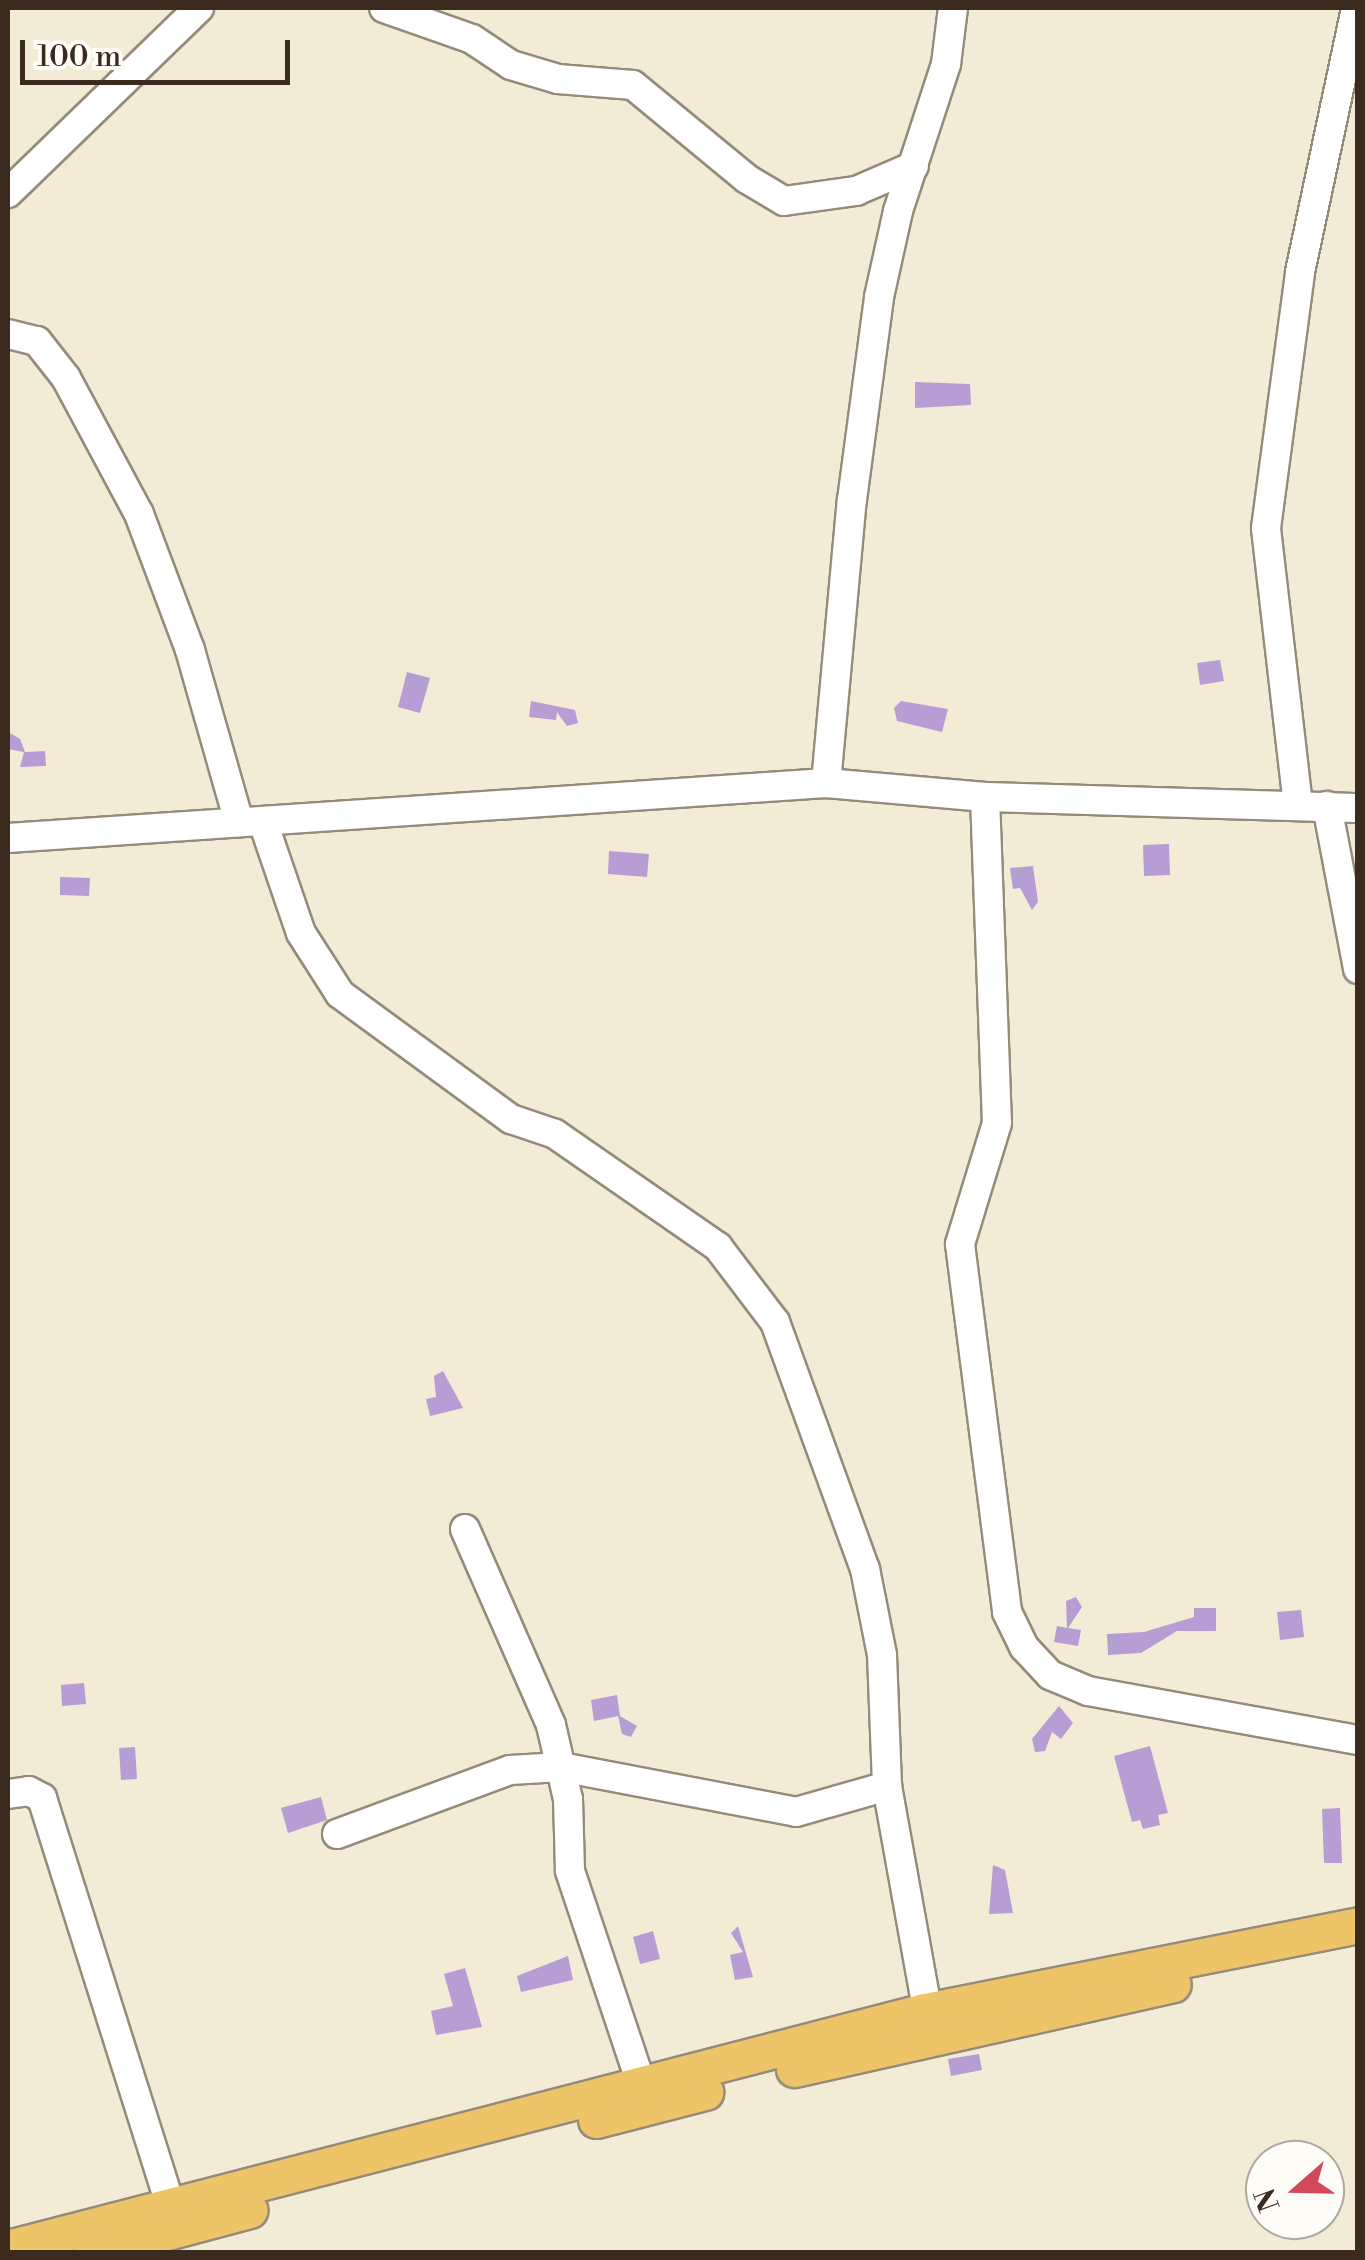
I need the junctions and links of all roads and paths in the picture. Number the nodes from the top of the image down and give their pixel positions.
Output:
1 (199, 8) edge
2 (384, 8) edge
3 (953, 8) edge
4 (1356, 8) edge
5 (914, 166) junction
6 (8, 193) edge
7 (8, 334) edge
8 (826, 783) junction
9 (985, 797) junction
10 (1298, 805) junction
11 (1327, 806) junction
12 (1358, 808) edge
13 (251, 822) junction
14 (8, 838) edge
15 (1358, 969) edge
16 (465, 1529) dead end
17 (1358, 1740) edge
18 (561, 1767) junction
19 (887, 1786) junction
20 (8, 1794) edge
21 (337, 1834) dead end
22 (1358, 1925) edge
23 (1358, 1948) edge
24 (930, 2024) junction
25 (641, 2082) junction
26 (171, 2206) junction
27 (8, 2248) edge
28 (92, 2252) edge

1 - 6 street
2 - 5 street
3 - 5 street
4 - 10 street
5 - 8 street
7 - 13 street
8 - 9 street
8 - 13 street
9 - 10 street
9 - 17 street
10 - 11 street
11 - 12 street
11 - 15 street
13 - 14 street
13 - 19 street
16 - 18 street
18 - 19 street
18 - 21 street
18 - 25 street
19 - 24 street
20 - 26 street
22 - 24 main road
23 - 24 main road
24 - 25 main road
24 - 28 main road
25 - 26 main road
26 - 27 main road

